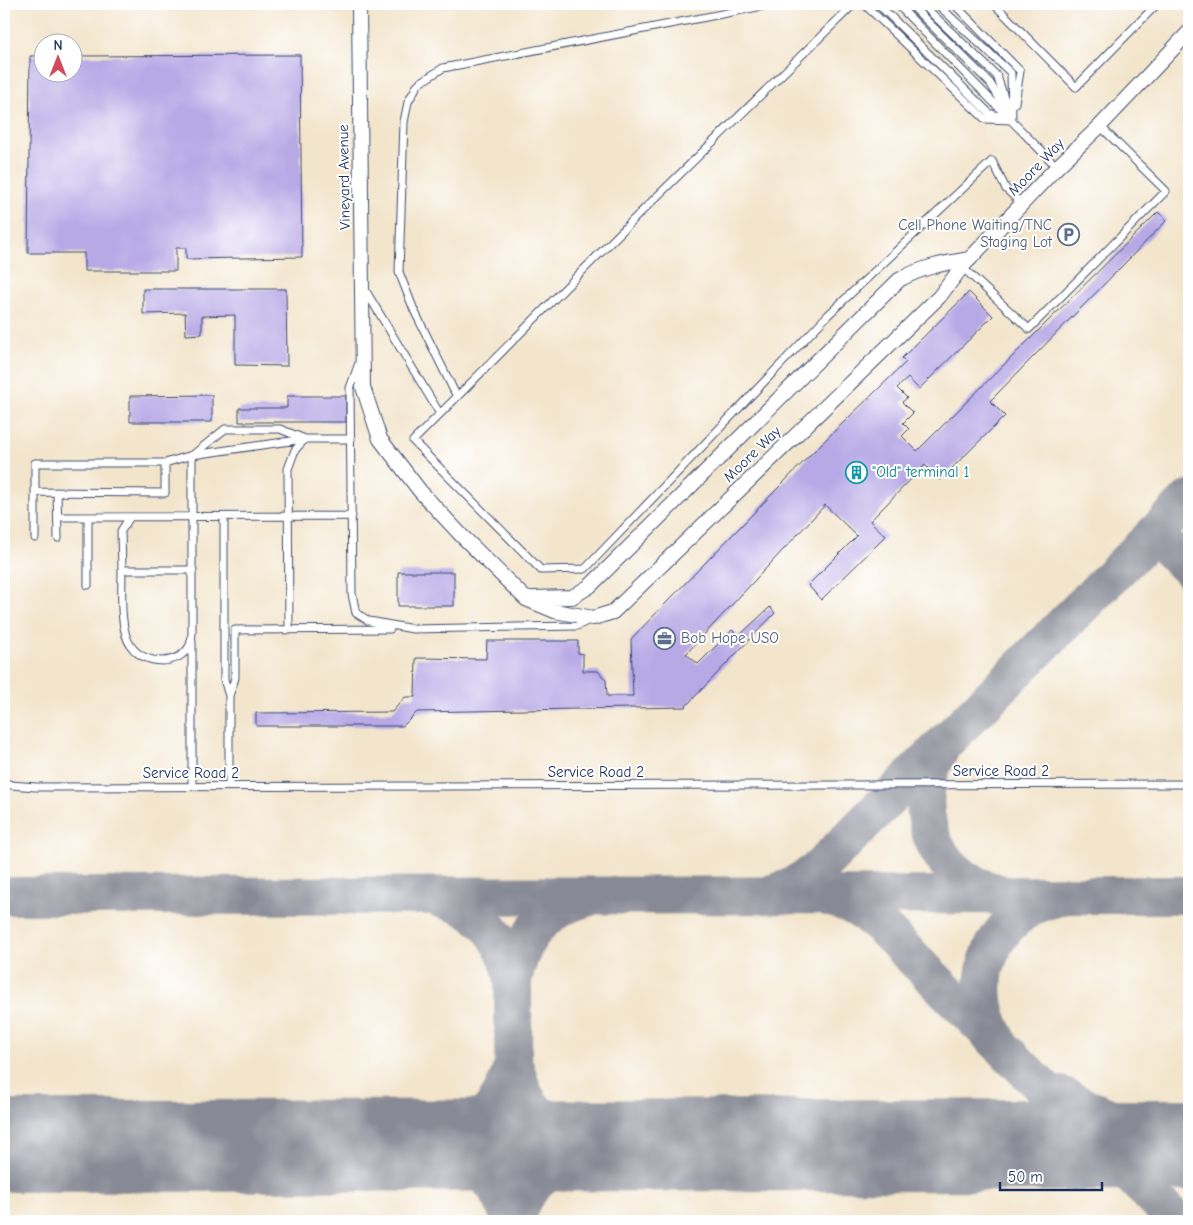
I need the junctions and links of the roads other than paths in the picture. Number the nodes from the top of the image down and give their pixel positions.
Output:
1 (359, 4) edge
2 (773, 4) edge
3 (854, 4) edge
4 (864, 4) edge
5 (878, 4) edge
6 (897, 4) edge
7 (910, 4) edge
8 (922, 4) edge
9 (937, 4) edge
10 (954, 4) edge
11 (994, 4) edge
12 (1157, 4) edge
13 (1189, 32) edge
14 (1012, 120) junction
15 (1100, 126) junction
16 (1057, 167) junction
17 (1022, 204) junction
18 (966, 263) junction
19 (362, 284) junction
20 (363, 350) junction
21 (457, 397) junction
22 (440, 414) junction
23 (305, 439) junction
24 (351, 439) junction
25 (192, 455) junction
26 (165, 463) junction
27 (34, 492) junction
28 (57, 492) junction
29 (352, 516) junction
30 (58, 517) junction
31 (88, 517) junction
32 (130, 517) junction
33 (193, 517) junction
34 (224, 517) junction
35 (288, 517) junction
36 (34, 538) dead end
37 (58, 538) dead end
38 (122, 570) junction
39 (193, 570) junction
40 (88, 585) dead end
41 (526, 599) junction
42 (593, 618) junction
43 (289, 629) junction
44 (413, 629) junction
45 (192, 634) junction
46 (229, 696) junction
47 (4, 782) edge
48 (1189, 784) edge
49 (192, 786) junction
50 (229, 786) junction

1 - 19 street, Vineyard Avenue
2 - 21 lane
3 - 21 lane
4 - 14 lane
5 - 14 lane
6 - 14 lane
7 - 14 lane
8 - 14 lane
9 - 14 lane
10 - 14 lane
11 - 12 lane
13 - 15 street, Moore Way
14 - 16 lane
15 - 16 street, Moore Way
15 - 18 lane
16 - 17 street, Moore Way
17 - 18 street, Moore Way
17 - 22 lane
18 - 41 street
18 - 42 street, Moore Way
19 - 20 street, Vineyard Avenue
19 - 22 lane
20 - 24 lane
20 - 41 street
21 - 22 lane
23 - 24 lane
23 - 25 lane
23 - 25 lane
23 - 35 lane
24 - 29 lane
25 - 26 lane
25 - 33 lane
26 - 27 lane
26 - 28 lane
27 - 28 lane
27 - 36 lane
28 - 30 lane
29 - 35 lane
29 - 44 lane
30 - 31 lane
30 - 37 lane
31 - 32 lane
31 - 40 lane
32 - 33 lane
32 - 38 lane
33 - 34 lane
33 - 39 lane
34 - 35 lane
34 - 46 lane
35 - 43 lane
38 - 39 lane
38 - 45 lane
39 - 45 lane
41 - 42 street
42 - 44 lane
43 - 44 lane
43 - 46 lane
45 - 49 lane
46 - 50 lane
47 - 49 lane, Service Road 2
48 - 50 lane, Service Road 2
49 - 50 lane, Service Road 2

